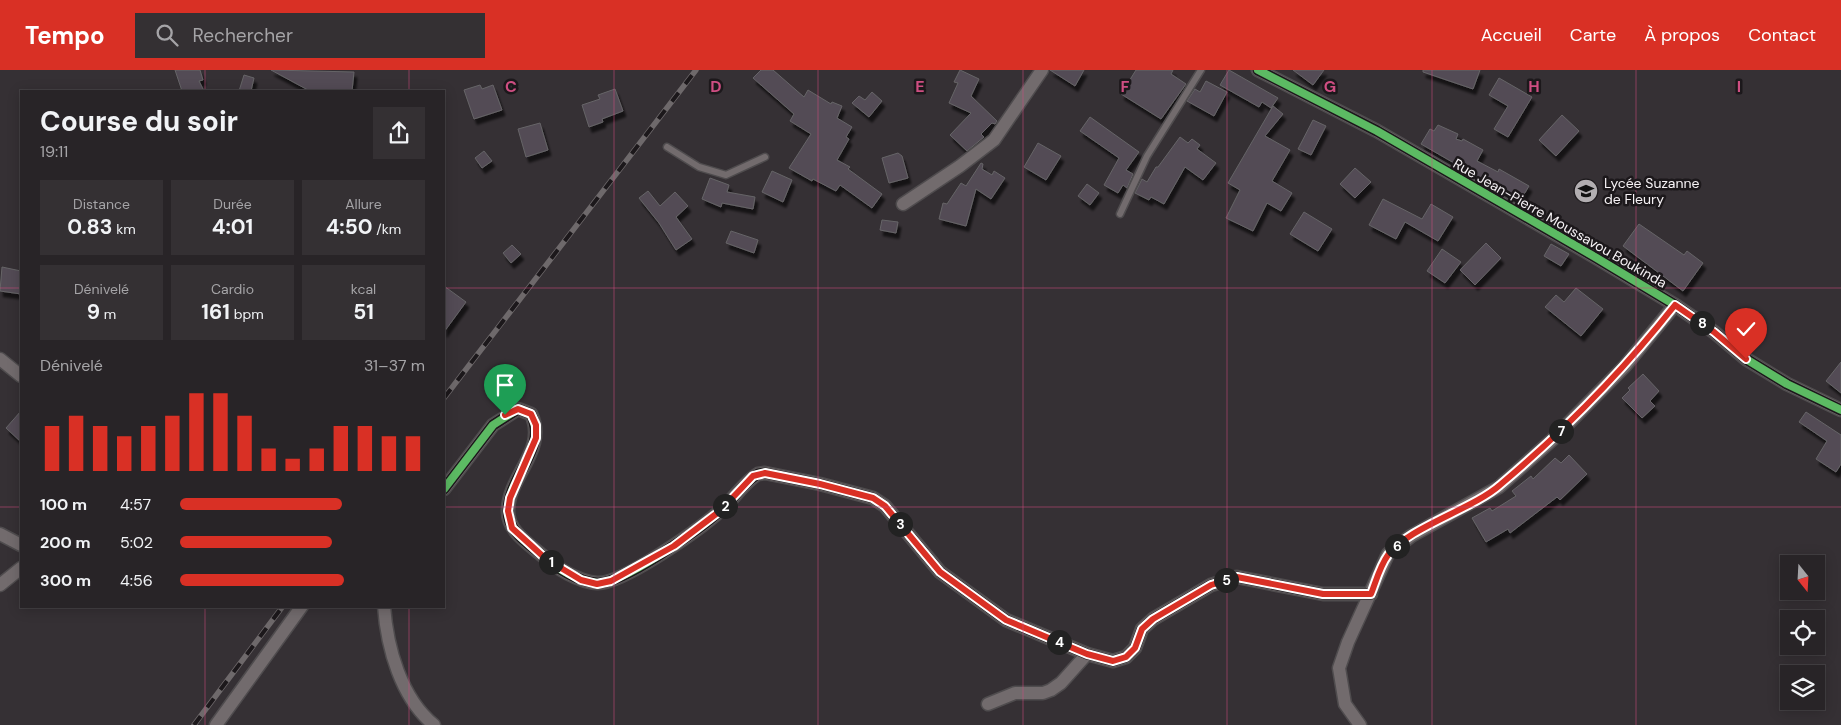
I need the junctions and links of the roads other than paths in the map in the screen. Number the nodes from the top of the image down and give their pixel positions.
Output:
1 (1042, 70) edge
2 (1202, 70) edge
3 (1258, 70) edge
4 (667, 147) dead end
5 (765, 157) dead end
6 (903, 204) dead end
7 (1120, 214) dead end
8 (1675, 305) junction
9 (0, 359) edge
10 (20, 375) edge
11 (1841, 410) edge
12 (445, 487) edge
13 (0, 534) edge
14 (20, 544) edge
15 (20, 569) edge
16 (0, 585) edge
17 (1371, 594) junction
18 (301, 608) edge
19 (384, 608) edge
20 (1087, 654) junction
21 (988, 704) dead end
22 (216, 725) edge
23 (434, 725) edge
24 (1360, 725) edge

1 - 6 street
2 - 7 lane
3 - 8 street, Rue Jean-Pierre Moussavou Boukinda
4 - 5 lane
8 - 11 street, Rue Jean-Pierre Moussavou Boukinda
8 - 17 street
9 - 10 street
12 - 20 street
13 - 14 street
15 - 16 street
17 - 20 street
17 - 24 street
18 - 22 street
19 - 23 street
20 - 21 street

